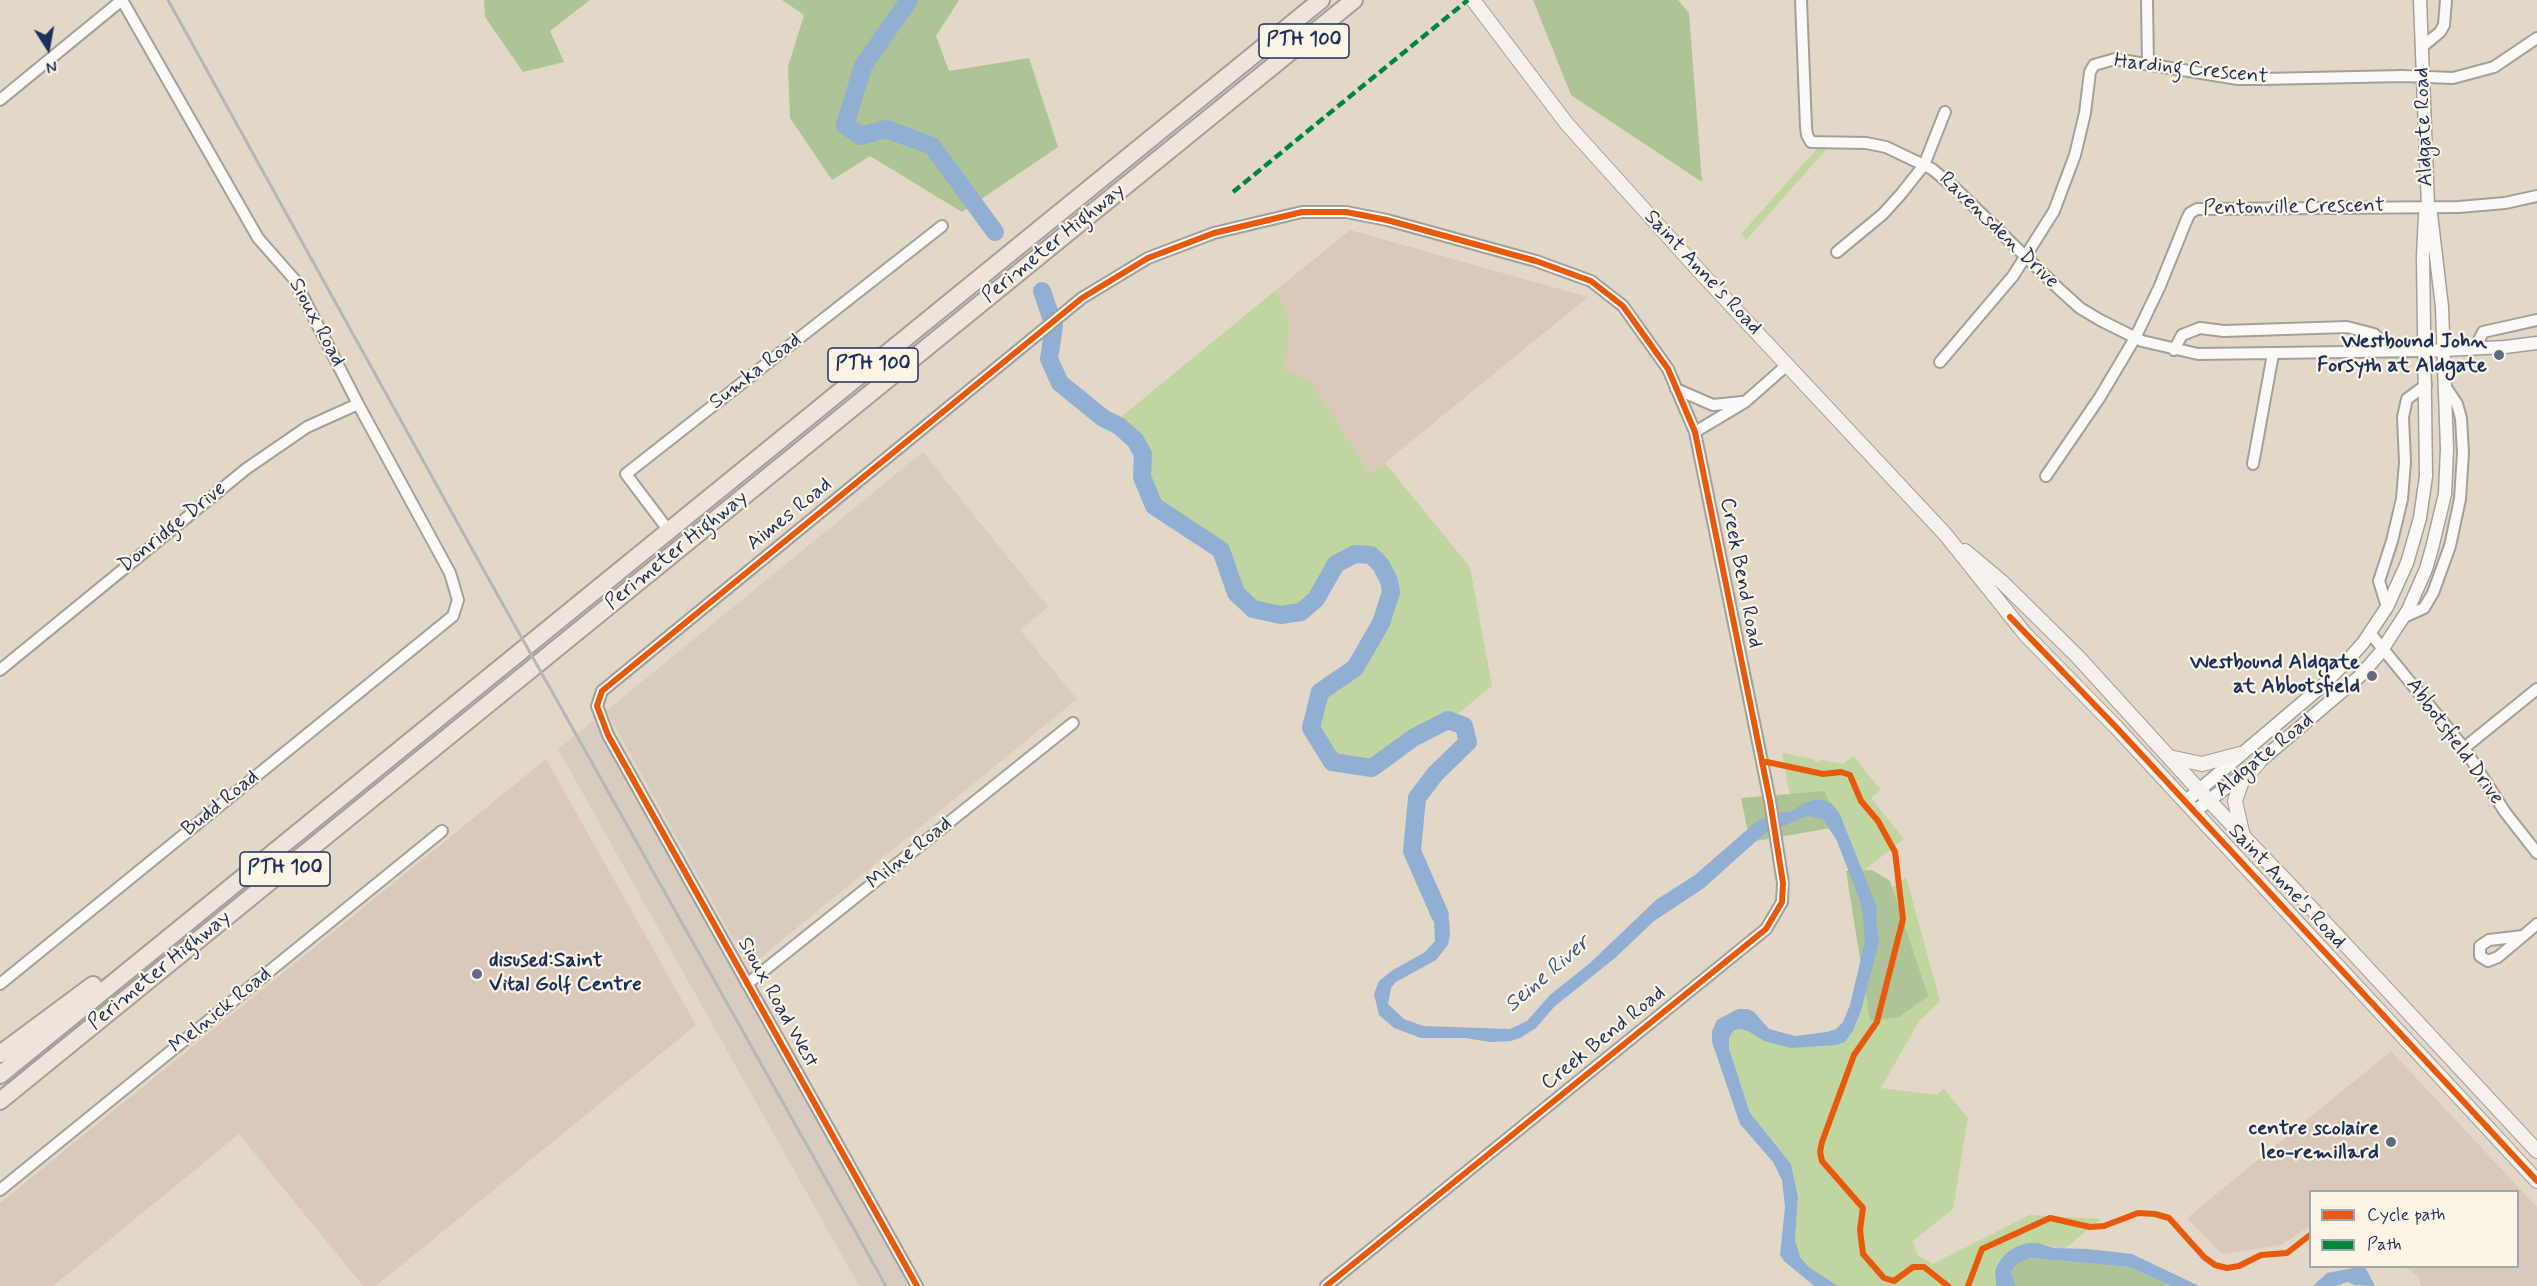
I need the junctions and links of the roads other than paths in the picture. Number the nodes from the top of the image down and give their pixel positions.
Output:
1 (122, 0) edge
2 (1321, 0) edge
3 (1354, 0) edge
4 (1473, 0) edge
5 (1801, 0) edge
6 (2147, 0) edge
7 (2420, 0) edge
8 (2446, 0) edge
9 (2537, 38) edge
10 (2422, 47) junction
11 (2148, 65) junction
12 (2423, 78) junction
13 (0, 100) edge
14 (1945, 112) dead end
15 (1924, 165) junction
16 (2537, 196) edge
17 (2428, 207) junction
18 (942, 226) dead end
19 (1837, 252) dead end
20 (2026, 257) junction
21 (2537, 320) edge
22 (1036, 335) joint
23 (2135, 338) junction
24 (2537, 343) edge
25 (2475, 349) junction
26 (2174, 350) junction
27 (2393, 351) junction
28 (2423, 351) junction
29 (2444, 351) junction
30 (2273, 354) junction
31 (1940, 362) dead end
32 (1787, 365) junction
33 (2426, 385) junction
34 (1676, 389) junction
35 (1745, 402) junction
36 (358, 404) junction
37 (1695, 432) junction
38 (2253, 465) dead end
39 (2046, 476) dead end
40 (669, 531) junction
41 (1945, 534) junction
42 (2387, 607) junction
43 (443, 624) joint
44 (2370, 633) junction
45 (2383, 648) junction
46 (0, 670) edge
47 (2537, 689) edge
48 (1073, 723) dead end
49 (608, 735) joint
50 (2464, 748) junction
51 (2240, 754) junction
52 (2169, 757) junction
53 (2259, 762) junction
54 (2198, 789) junction
55 (2210, 801) junction
56 (2185, 802) junction
57 (2194, 812) junction
58 (442, 831) dead end
59 (2244, 838) junction
60 (2537, 853) edge
61 (2537, 924) edge
62 (2523, 936) dead end
63 (165, 940) junction
64 (0, 984) edge
65 (747, 984) junction
66 (0, 1054) edge
67 (0, 1075) edge
68 (0, 1101) edge
69 (2537, 1150) edge
70 (2537, 1181) edge
71 (0, 1190) edge
72 (917, 1286) edge
73 (1326, 1286) edge

1 - 13 street
1 - 36 street, Sioux Road
2 - 40 highway, Perimeter Highway / PTH 100
3 - 68 highway, Perimeter Highway / PTH 100
4 - 32 main road, Saint Anne's Road
5 - 15 street, Ravensden Drive
6 - 11 street
7 - 10 street, Aldgate Road
8 - 10 street, Aldgate Road
9 - 12 street, Harding Crescent
10 - 12 street, Aldgate Road
11 - 12 street, Harding Crescent
11 - 20 street, Harding Crescent
12 - 17 street, Aldgate Road
14 - 15 street
15 - 19 street
15 - 20 street, Ravensden Drive
16 - 17 street, Pentonville Crescent
17 - 23 street, Pentonville Crescent
17 - 28 street, Aldgate Road
17 - 29 street, Aldgate Road
18 - 40 street, Sumka Road
20 - 23 street, Ravensden Drive
20 - 31 street
21 - 25 street
22 - 34 street, Creek Bend Road
22 - 49 street, Aimes Road
23 - 26 street, Ravensden Drive
23 - 39 street, Pentonville Crescent
24 - 25 street
25 - 29 street
26 - 27 street
26 - 30 street, Ravensden Drive
27 - 28 street, Ravensden Drive
27 - 30 street, Ravensden Drive
28 - 29 street
28 - 33 street, Aldgate Road
29 - 45 street, Aldgate Road
30 - 38 street
32 - 35 street
32 - 41 main road, Saint Anne's Road
33 - 42 street, Aldgate Road
33 - 42 street
34 - 35 street
34 - 37 street, Creek Bend Road
35 - 37 street
36 - 43 street, Sioux Road
36 - 46 street, Donridge Drive
37 - 73 street, Creek Bend Road
40 - 63 highway, Perimeter Highway / PTH 100
41 - 52 main road, Saint Anne's Road
41 - 56 main road, Saint Anne's Road
42 - 44 street, Aldgate Road
43 - 64 street, Budd Road
44 - 45 street, Abbotsfield Drive
44 - 51 street, Aldgate Road
45 - 50 street, Abbotsfield Drive
45 - 53 street, Aldgate Road
47 - 50 street
48 - 65 street, Milne Road
49 - 65 street, Sioux Road West
50 - 60 street, Abbotsfield Drive
51 - 52 main road
51 - 54 street, Aldgate Road
52 - 54 main road, Saint Anne's Road
53 - 55 street, Aldgate Road
53 - 59 main road
54 - 55 main road, Saint Anne's Road
54 - 56 street, Aldgate Road
55 - 57 street, Aldgate Road
55 - 59 main road, Saint Anne's Road
56 - 57 main road, Saint Anne's Road
57 - 70 main road, Saint Anne's Road
58 - 71 street, Melnick Road
59 - 69 main road, Saint Anne's Road
61 - 62 street
63 - 66 highway
63 - 67 highway, Perimeter Highway / PTH 100
65 - 72 street, Sioux Road West

